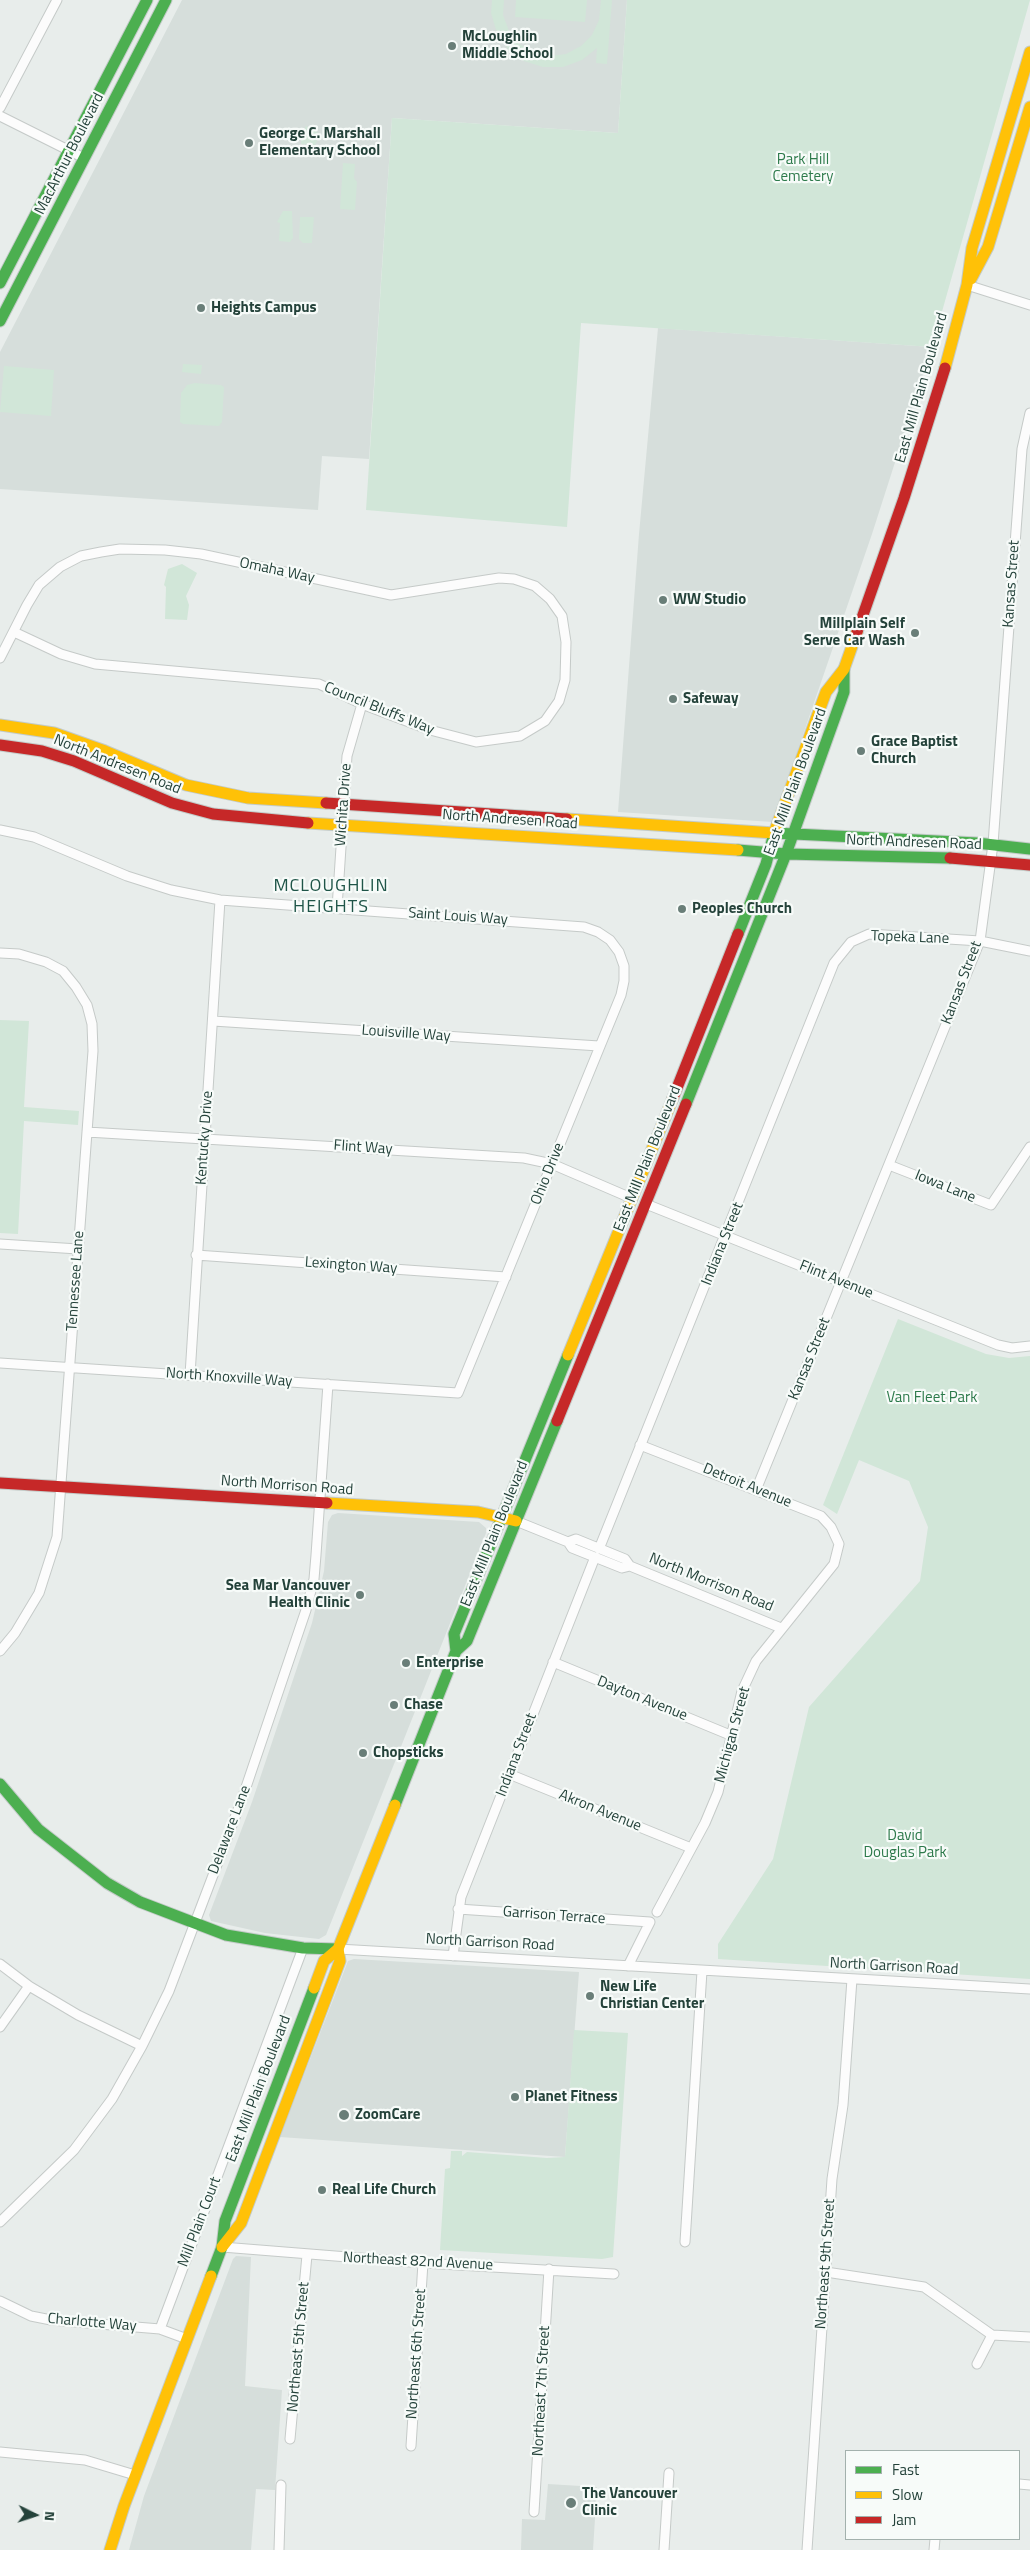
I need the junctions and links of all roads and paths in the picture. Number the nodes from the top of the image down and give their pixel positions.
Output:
1 (57, 0) edge
2 (147, 0) edge
3 (166, 0) edge
4 (1030, 52) edge
5 (1030, 107) edge
6 (0, 108) edge
7 (0, 116) edge
8 (69, 150) junction
9 (84, 158) junction
10 (0, 283) edge
11 (967, 285) junction
12 (1030, 305) edge
13 (0, 321) edge
14 (1030, 413) edge
15 (562, 616) joint
16 (14, 632) junction
17 (0, 658) edge
18 (844, 669) junction
19 (362, 704) junction
20 (0, 725) edge
21 (0, 745) edge
22 (344, 804) junction
23 (343, 824) junction
24 (0, 830) edge
25 (774, 833) junction
26 (794, 834) junction
27 (993, 844) junction
28 (1030, 849) edge
29 (769, 852) junction
30 (786, 854) junction
31 (991, 861) junction
32 (1030, 866) edge
33 (220, 900) junction
34 (337, 908) junction
35 (980, 941) junction
36 (851, 942) joint
37 (1030, 951) edge
38 (619, 952) joint
39 (0, 953) edge
40 (213, 1021) junction
41 (599, 1046) junction
42 (88, 1132) junction
43 (205, 1138) junction
44 (1030, 1147) edge
45 (552, 1164) junction
46 (890, 1165) junction
47 (631, 1198) junction
48 (646, 1204) junction
49 (726, 1236) junction
50 (0, 1244) edge
51 (78, 1250) junction
52 (196, 1255) junction
53 (506, 1277) junction
54 (842, 1282) junction
55 (1029, 1346) edge
56 (0, 1363) edge
57 (69, 1367) junction
58 (190, 1375) junction
59 (328, 1384) junction
60 (458, 1393) joint
61 (640, 1445) junction
62 (0, 1483) edge
63 (61, 1486) junction
64 (756, 1490) junction
65 (320, 1503) junction
66 (502, 1516) junction
67 (516, 1521) junction
68 (839, 1544) joint
69 (597, 1553) junction
70 (781, 1628) junction
71 (0, 1651) edge
72 (456, 1651) junction
73 (553, 1662) junction
74 (730, 1736) junction
75 (509, 1774) junction
76 (0, 1784) edge
77 (691, 1848) junction
78 (458, 1909) junction
79 (657, 1912) dead end
80 (194, 1924) junction
81 (303, 1948) junction
82 (338, 1949) junction
83 (454, 1956) junction
84 (0, 1964) edge
85 (628, 1966) junction
86 (702, 1971) junction
87 (852, 1979) junction
88 (29, 1986) junction
89 (1030, 1990) edge
90 (0, 2027) edge
91 (142, 2046) junction
92 (0, 2222) edge
93 (685, 2242) dead end
94 (222, 2247) junction
95 (307, 2255) junction
96 (422, 2263) junction
97 (549, 2269) junction
98 (826, 2272) junction
99 (614, 2274) dead end
100 (0, 2301) edge
101 (160, 2328) junction
102 (992, 2335) junction
103 (1030, 2337) edge
104 (187, 2339) junction
105 (977, 2364) dead end
106 (290, 2438) dead end
107 (411, 2446) dead end
108 (0, 2452) edge
109 (669, 2473) dead end
110 (135, 2476) junction
111 (281, 2485) dead end
112 (534, 2512) dead end
113 (110, 2550) edge
114 (278, 2550) edge
115 (664, 2550) edge
116 (807, 2550) edge

1 - 6 street
2 - 8 main road, MacArthur Boulevard
3 - 9 main road, MacArthur Boulevard
4 - 11 main road, East Mill Plain Boulevard
5 - 11 main road, East Mill Plain Boulevard
7 - 8 street
8 - 9 street
8 - 10 main road, MacArthur Boulevard
9 - 13 main road, MacArthur Boulevard
11 - 12 street
11 - 18 main road, East Mill Plain Boulevard
14 - 27 street, Kansas Street
15 - 16 street, Omaha Way
15 - 19 street, Council Bluffs Way
16 - 17 street, Omaha Way
16 - 19 street, Council Bluffs Way
18 - 25 main road, East Mill Plain Boulevard
18 - 26 main road, East Mill Plain Boulevard
19 - 22 street, Wichita Drive
20 - 22 main road, North Andresen Road
21 - 23 main road, North Andresen Road
22 - 23 street, Wichita Drive
22 - 25 main road, North Andresen Road
23 - 29 main road, North Andresen Road
23 - 34 street, Wichita Drive
24 - 33 street, Saint Louis Way
25 - 26 main road, North Andresen Road
25 - 29 main road, East Mill Plain Boulevard
26 - 27 main road, North Andresen Road
26 - 30 main road, East Mill Plain Boulevard
27 - 28 main road, North Andresen Road
27 - 31 street, Kansas Street
29 - 30 main road, North Andresen Road
29 - 47 main road, East Mill Plain Boulevard
30 - 31 main road, North Andresen Road
30 - 48 main road, East Mill Plain Boulevard
31 - 32 main road, North Andresen Road
31 - 35 street, Kansas Street
33 - 34 street, Saint Louis Way
33 - 40 street, Kentucky Drive
34 - 38 street, Saint Louis Way
35 - 36 street, Topeka Lane
35 - 37 street, Topeka Lane
35 - 46 street, Kansas Street
36 - 49 street, Indiana Street
38 - 41 street, Ohio Drive
39 - 42 street, Tennessee Lane
40 - 41 street, Louisville Way
40 - 43 street, Kentucky Drive
41 - 45 street, Ohio Drive
42 - 43 street, Flint Way
42 - 51 street, Tennessee Lane
43 - 45 street, Flint Way
43 - 52 street, Kentucky Drive
44 - 46 street, Iowa Lane
45 - 47 street, Flint Way
45 - 53 street, Ohio Drive
46 - 54 street, Kansas Street
47 - 66 main road, East Mill Plain Boulevard
48 - 49 street, Flint Avenue
48 - 67 main road, East Mill Plain Boulevard
49 - 54 street, Flint Avenue
49 - 61 street, Indiana Street
50 - 51 street
51 - 57 street, Tennessee Lane
52 - 53 street, Lexington Way
52 - 58 street, Kentucky Drive
53 - 60 street, Ohio Drive
54 - 55 street, Flint Avenue
54 - 64 street, Kansas Street
56 - 57 street, North Knoxville Way
57 - 58 street, North Knoxville Way
57 - 63 street, Tennessee Lane
58 - 59 street, North Knoxville Way
59 - 60 street, North Knoxville Way
59 - 65 street, Delaware Lane
61 - 64 street, Detroit Avenue
61 - 69 street, Indiana Street
62 - 63 main road, North Morrison Road
63 - 65 main road, North Morrison Road
63 - 71 street, Tennessee Lane
64 - 68 street, Detroit Avenue
65 - 66 main road, North Morrison Road
65 - 80 street, Delaware Lane
66 - 67 main road, North Morrison Road
66 - 72 main road, East Mill Plain Boulevard
67 - 69 street, North Morrison Road
67 - 72 main road, East Mill Plain Boulevard
68 - 70 street, Michigan Street
69 - 70 street, North Morrison Road
69 - 73 street, Indiana Street
70 - 74 street, Michigan Street
72 - 82 main road, East Mill Plain Boulevard
73 - 74 street, Dayton Avenue
73 - 75 street, Indiana Street
74 - 77 street, Michigan Street
75 - 77 street, Akron Avenue
75 - 78 street, Indiana Street
76 - 80 main road, North Garrison Road
77 - 79 street, Michigan Street
78 - 83 street, Indiana Street
78 - 85 street, Garrison Terrace
80 - 81 main road, North Garrison Road
80 - 91 street, Delaware Lane
81 - 82 main road, North Garrison Road
81 - 101 street, Mill Plain Court
82 - 83 street, North Garrison Road
82 - 94 main road, East Mill Plain Boulevard
82 - 94 main road, East Mill Plain Boulevard
83 - 85 street, North Garrison Road
84 - 88 street
85 - 86 street, North Garrison Road
86 - 87 street, North Garrison Road
86 - 93 street
87 - 89 street, North Garrison Road
87 - 98 street, Northeast 9th Street
88 - 90 street
88 - 91 street
91 - 92 street, Delaware Lane
94 - 95 street, Northeast 82nd Avenue
94 - 104 main road, East Mill Plain Boulevard
95 - 96 street, Northeast 82nd Avenue
95 - 106 street, Northeast 5th Street
96 - 97 street, Northeast 82nd Avenue
96 - 107 street, Northeast 6th Street
97 - 99 street, Northeast 82nd Avenue
97 - 112 street, Northeast 7th Street
98 - 102 street
98 - 116 street, Northeast 9th Street
100 - 101 street, Charlotte Way
101 - 104 street, Charlotte Way
102 - 103 street
102 - 105 street
104 - 110 main road, East Mill Plain Boulevard
108 - 110 street
109 - 115 street
110 - 113 main road, East Mill Plain Boulevard
111 - 114 street

